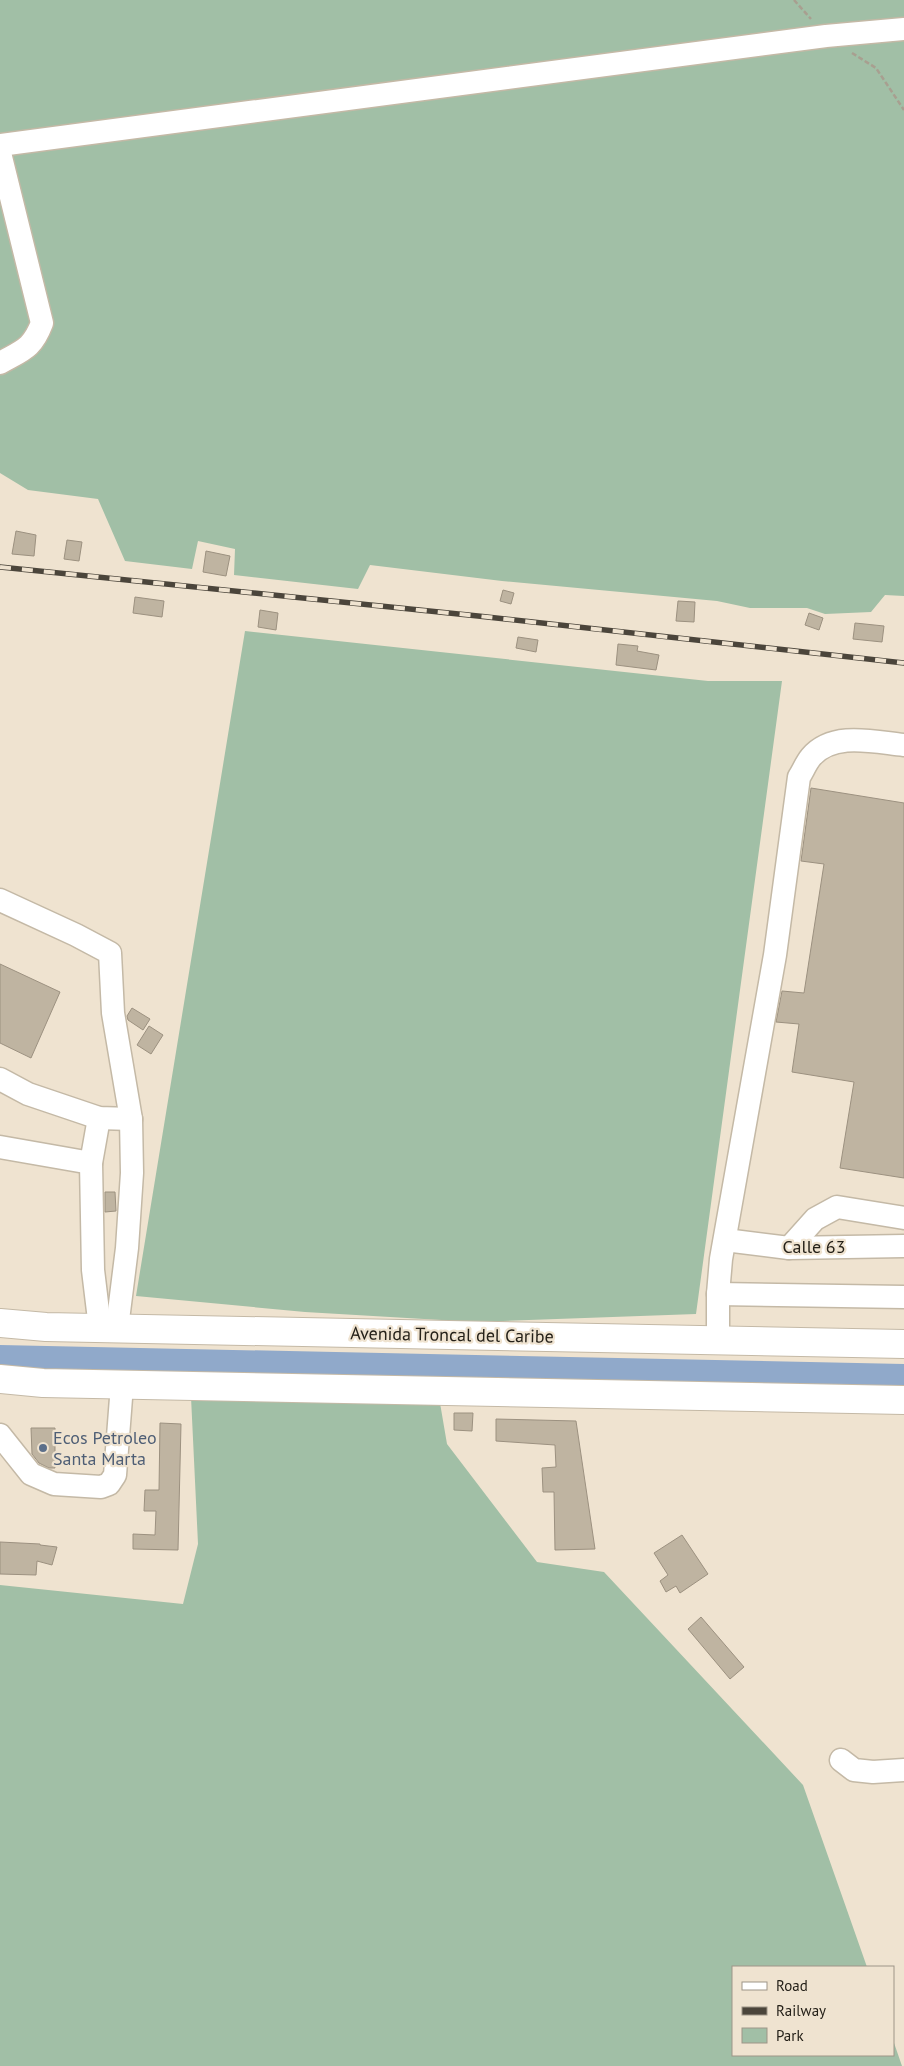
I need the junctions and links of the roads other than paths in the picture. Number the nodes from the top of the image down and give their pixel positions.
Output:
1 (904, 29) edge
2 (0, 145) edge
3 (0, 153) edge
4 (0, 364) edge
5 (904, 745) edge
6 (0, 900) edge
7 (0, 1079) edge
8 (99, 1118) junction
9 (131, 1119) junction
10 (0, 1147) edge
11 (91, 1163) junction
12 (904, 1218) edge
13 (725, 1240) junction
14 (904, 1246) edge
15 (789, 1248) junction
16 (718, 1294) junction
17 (904, 1297) edge
18 (0, 1323) edge
19 (109, 1328) junction
20 (718, 1340) junction
21 (904, 1344) edge
22 (0, 1379) edge
23 (122, 1385) junction
24 (904, 1400) edge
25 (0, 1435) edge
26 (841, 1760) dead end
27 (904, 1770) edge

1 - 2 street
3 - 4 street
5 - 13 street
6 - 9 street
7 - 8 street
8 - 9 street
8 - 11 street
9 - 19 street
10 - 11 street
11 - 19 street
12 - 15 street
13 - 15 street, Calle 63
13 - 16 street
14 - 15 street, Calle 63
16 - 17 street
16 - 20 street
18 - 19 highway, Avenida Troncal del Caribe
19 - 20 highway, Avenida Troncal del Caribe
20 - 21 highway, Avenida Troncal del Caribe
22 - 23 highway
23 - 24 highway
23 - 25 street
26 - 27 street

